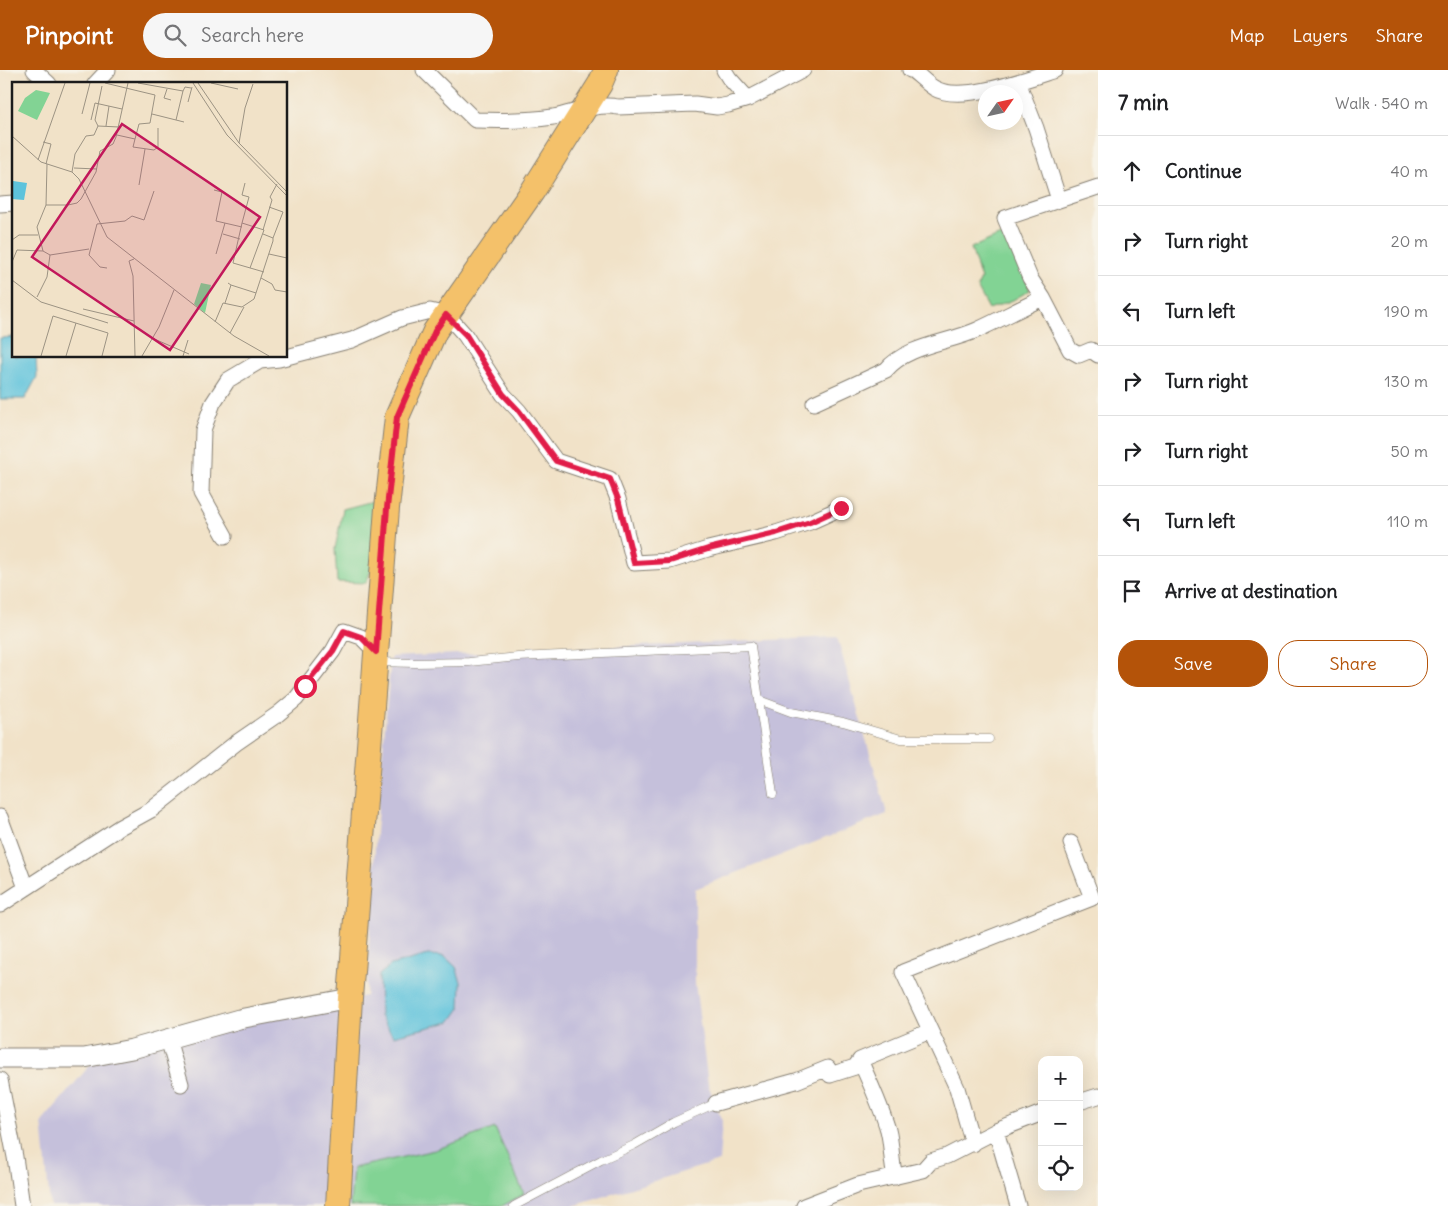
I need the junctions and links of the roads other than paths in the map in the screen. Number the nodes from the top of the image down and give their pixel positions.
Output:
1 (34, 70) edge
2 (108, 70) edge
3 (424, 70) edge
4 (606, 70) edge
5 (724, 70) edge
6 (803, 70) edge
7 (910, 70) edge
8 (1055, 70) edge
9 (47, 82) edge
10 (96, 82) edge
11 (1018, 82) junction
12 (748, 99) junction
13 (584, 109) junction
14 (1098, 186) edge
15 (1059, 200) junction
16 (1043, 298) junction
17 (446, 315) junction
18 (1098, 356) edge
19 (286, 358) edge
20 (288, 358) edge
21 (258, 359) edge
22 (814, 403) dead end
23 (841, 508) dead end
24 (225, 536) dead end
25 (376, 657) junction
26 (759, 700) junction
27 (989, 739) dead end
28 (773, 794) dead end
29 (0, 817) edge
30 (1071, 843) dead end
31 (26, 888) junction
32 (0, 905) edge
33 (350, 998) junction
34 (930, 1031) junction
35 (168, 1039) junction
36 (0, 1058) edge
37 (860, 1060) junction
38 (0, 1080) edge
39 (181, 1084) dead end
40 (1098, 1096) edge
41 (1082, 1101) edge
42 (716, 1103) joint
43 (1038, 1115) edge
44 (996, 1131) junction
45 (973, 1144) junction
46 (895, 1177) junction
47 (22, 1206) edge
48 (338, 1206) edge
49 (514, 1206) edge
50 (804, 1206) edge
51 (1018, 1206) edge

1 - 9 street
2 - 10 street
3 - 13 street
4 - 13 main road
5 - 12 street
6 - 12 street
7 - 11 street
8 - 11 street
11 - 15 street
12 - 13 street
13 - 17 main road
14 - 15 street
15 - 16 street
16 - 18 street
16 - 22 street
17 - 20 street
17 - 23 street
17 - 25 main road
19 - 21 street
21 - 24 street
25 - 26 lane
25 - 31 street
25 - 33 main road
26 - 27 lane
26 - 28 lane
29 - 31 street
30 - 34 street
31 - 32 street
33 - 35 street
33 - 48 main road
34 - 37 street
34 - 45 street
35 - 36 street
35 - 39 street
37 - 42 street
37 - 46 street
38 - 47 street
40 - 41 street
42 - 49 lane
43 - 44 street
44 - 45 street
44 - 51 street
45 - 46 street
46 - 50 street

